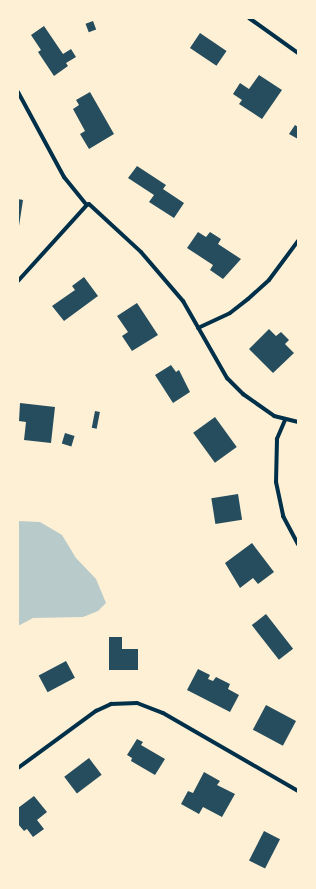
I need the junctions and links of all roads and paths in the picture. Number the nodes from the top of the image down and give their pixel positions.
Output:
1 (249, 18) edge
2 (298, 53) edge
3 (18, 92) edge
4 (87, 205) junction
5 (298, 241) edge
6 (18, 281) edge
7 (198, 328) junction
8 (285, 420) junction
9 (298, 422) edge
10 (298, 544) edge
11 (18, 768) edge
12 (298, 791) edge

1 - 2 street
3 - 4 street
4 - 6 street
4 - 7 street
5 - 7 street
7 - 8 street
8 - 9 street
8 - 10 street
11 - 12 street

